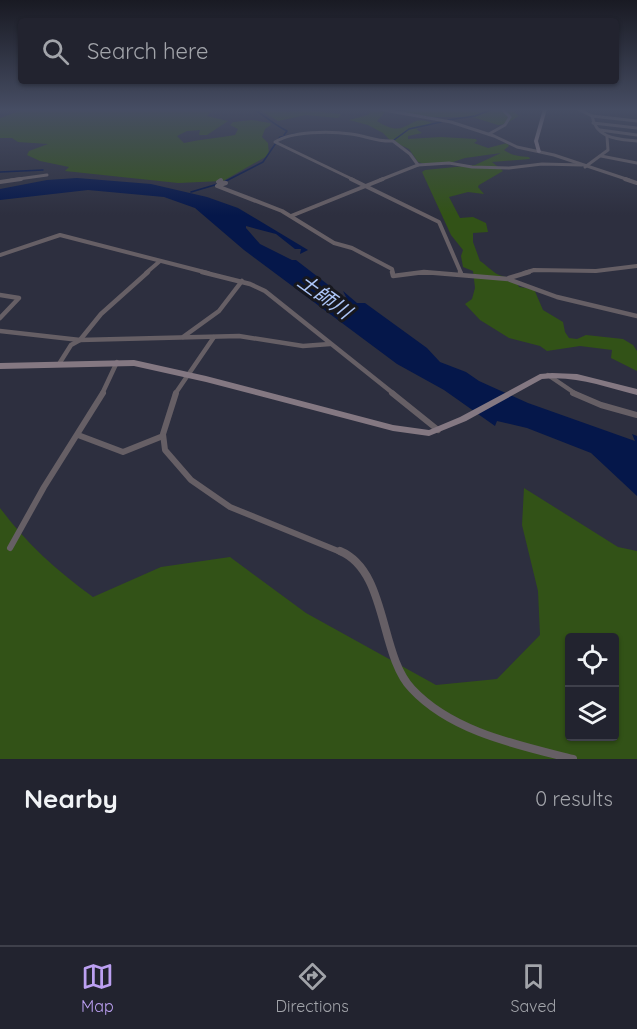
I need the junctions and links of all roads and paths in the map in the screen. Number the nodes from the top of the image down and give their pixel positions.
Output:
1 (280, 144) edge
2 (397, 144) edge
3 (511, 144) edge
4 (537, 144) edge
5 (608, 144) edge
6 (539, 152) junction
7 (601, 156) junction
8 (637, 163) edge
9 (418, 165) junction
10 (584, 166) junction
11 (47, 175) dead end
12 (221, 180) dead end
13 (0, 182) edge
14 (637, 183) edge
15 (365, 186) junction
16 (291, 216) junction
17 (0, 255) edge
18 (160, 261) junction
19 (637, 266) edge
20 (461, 274) junction
21 (508, 279) junction
22 (242, 281) junction
23 (0, 295) edge
24 (637, 316) edge
25 (0, 318) edge
26 (0, 331) edge
27 (214, 337) junction
28 (182, 338) junction
29 (81, 340) junction
30 (330, 344) junction
31 (117, 363) junction
32 (59, 364) junction
33 (0, 366) edge
34 (186, 375) junction
35 (544, 376) junction
36 (637, 392) edge
37 (637, 415) edge
38 (438, 430) junction
39 (78, 435) junction
40 (163, 436) junction
41 (10, 548) dead end
42 (573, 759) edge

1 - 15 street
2 - 9 street
3 - 6 street
4 - 6 street
5 - 7 street
6 - 10 street
7 - 8 street
7 - 10 street
9 - 10 street
9 - 15 street
10 - 14 street
11 - 13 street
12 - 16 street
15 - 16 street
15 - 20 street
16 - 20 street
17 - 18 street
18 - 22 street
18 - 29 street
19 - 21 street
20 - 21 street
21 - 24 street
22 - 28 street
22 - 30 street
23 - 25 street
26 - 29 street
27 - 28 street
27 - 30 street
27 - 34 street
28 - 29 street
29 - 32 street
30 - 38 street
31 - 32 street
31 - 34 street
31 - 39 street
32 - 33 street
34 - 38 street
34 - 40 street
35 - 36 street
35 - 37 street
35 - 38 street
39 - 40 street
39 - 41 street
40 - 42 street

